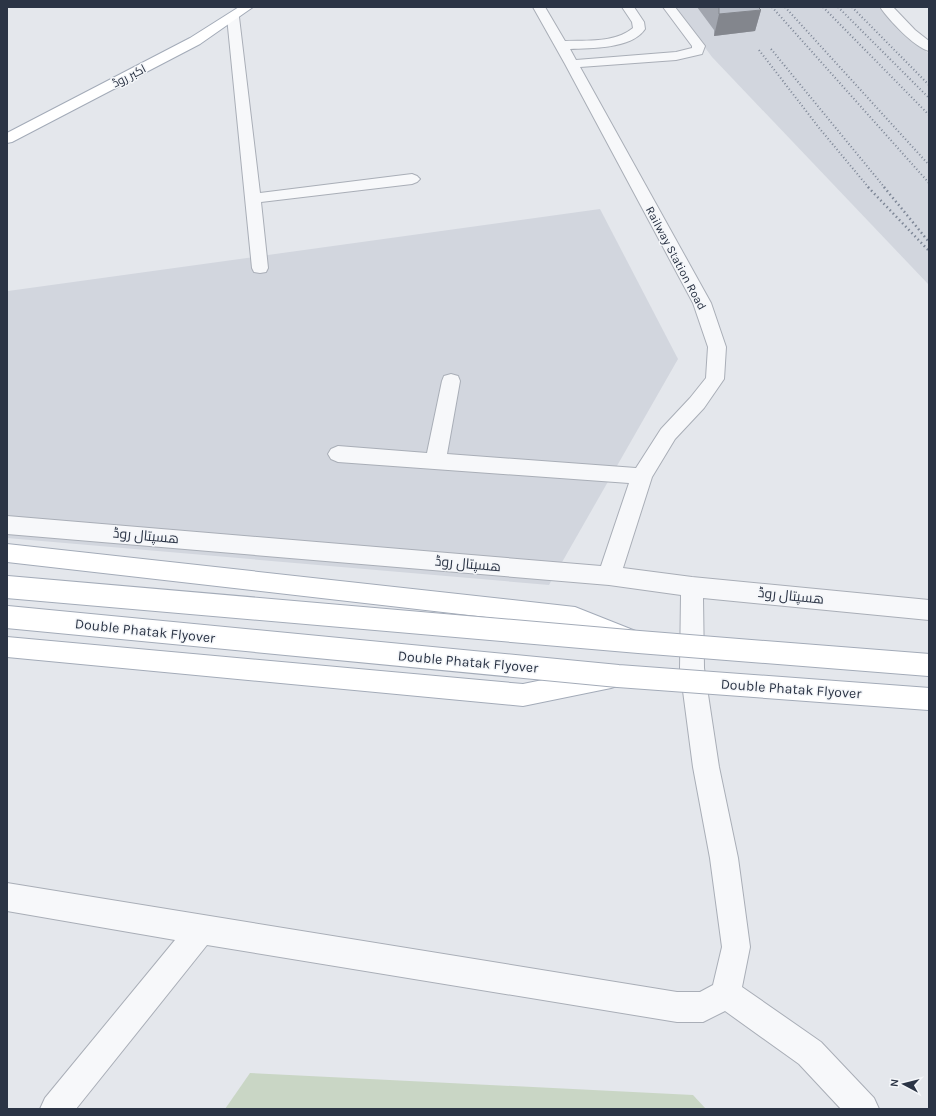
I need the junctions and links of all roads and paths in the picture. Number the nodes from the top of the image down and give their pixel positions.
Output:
1 (247, 7) edge
2 (538, 7) edge
3 (628, 7) edge
4 (668, 7) edge
5 (886, 7) edge
6 (233, 17) junction
7 (561, 45) junction
8 (929, 47) edge
9 (572, 64) junction
10 (7, 139) edge
11 (412, 179) dead end
12 (254, 198) junction
13 (260, 268) dead end
14 (451, 381) dead end
15 (338, 454) dead end
16 (436, 461) junction
17 (642, 476) junction
18 (7, 525) edge
19 (7, 553) edge
20 (609, 576) junction
21 (7, 587) edge
22 (692, 587) junction
23 (929, 610) edge
24 (7, 617) edge
25 (639, 642) junction
26 (7, 647) edge
27 (929, 665) edge
28 (618, 676) junction
29 (929, 699) edge
30 (7, 897) edge
31 (201, 930) junction
32 (726, 994) junction
33 (56, 1109) edge
34 (863, 1109) edge

1 - 6 main road, اکبر روڈ
2 - 7 street, Railway Station Road
3 - 7 street
4 - 9 street
5 - 8 street
6 - 10 main road, اکبر روڈ
6 - 12 street
7 - 9 street, Railway Station Road
9 - 17 street, Railway Station Road
11 - 12 street
12 - 13 street
14 - 16 street
15 - 16 street
16 - 17 street
17 - 20 street, Railway Station Road
18 - 20 street, ھسپتال روڈ
19 - 25 main road
20 - 22 street, ھسپتال روڈ
21 - 25 main road, bridge
22 - 23 street, ھسپتال روڈ
22 - 32 street
24 - 28 main road, Double Phatak Flyover, bridge
25 - 27 main road, bridge
26 - 28 main road
28 - 29 main road, Double Phatak Flyover, bridge
30 - 31 street
31 - 32 street
31 - 33 street
32 - 34 street

